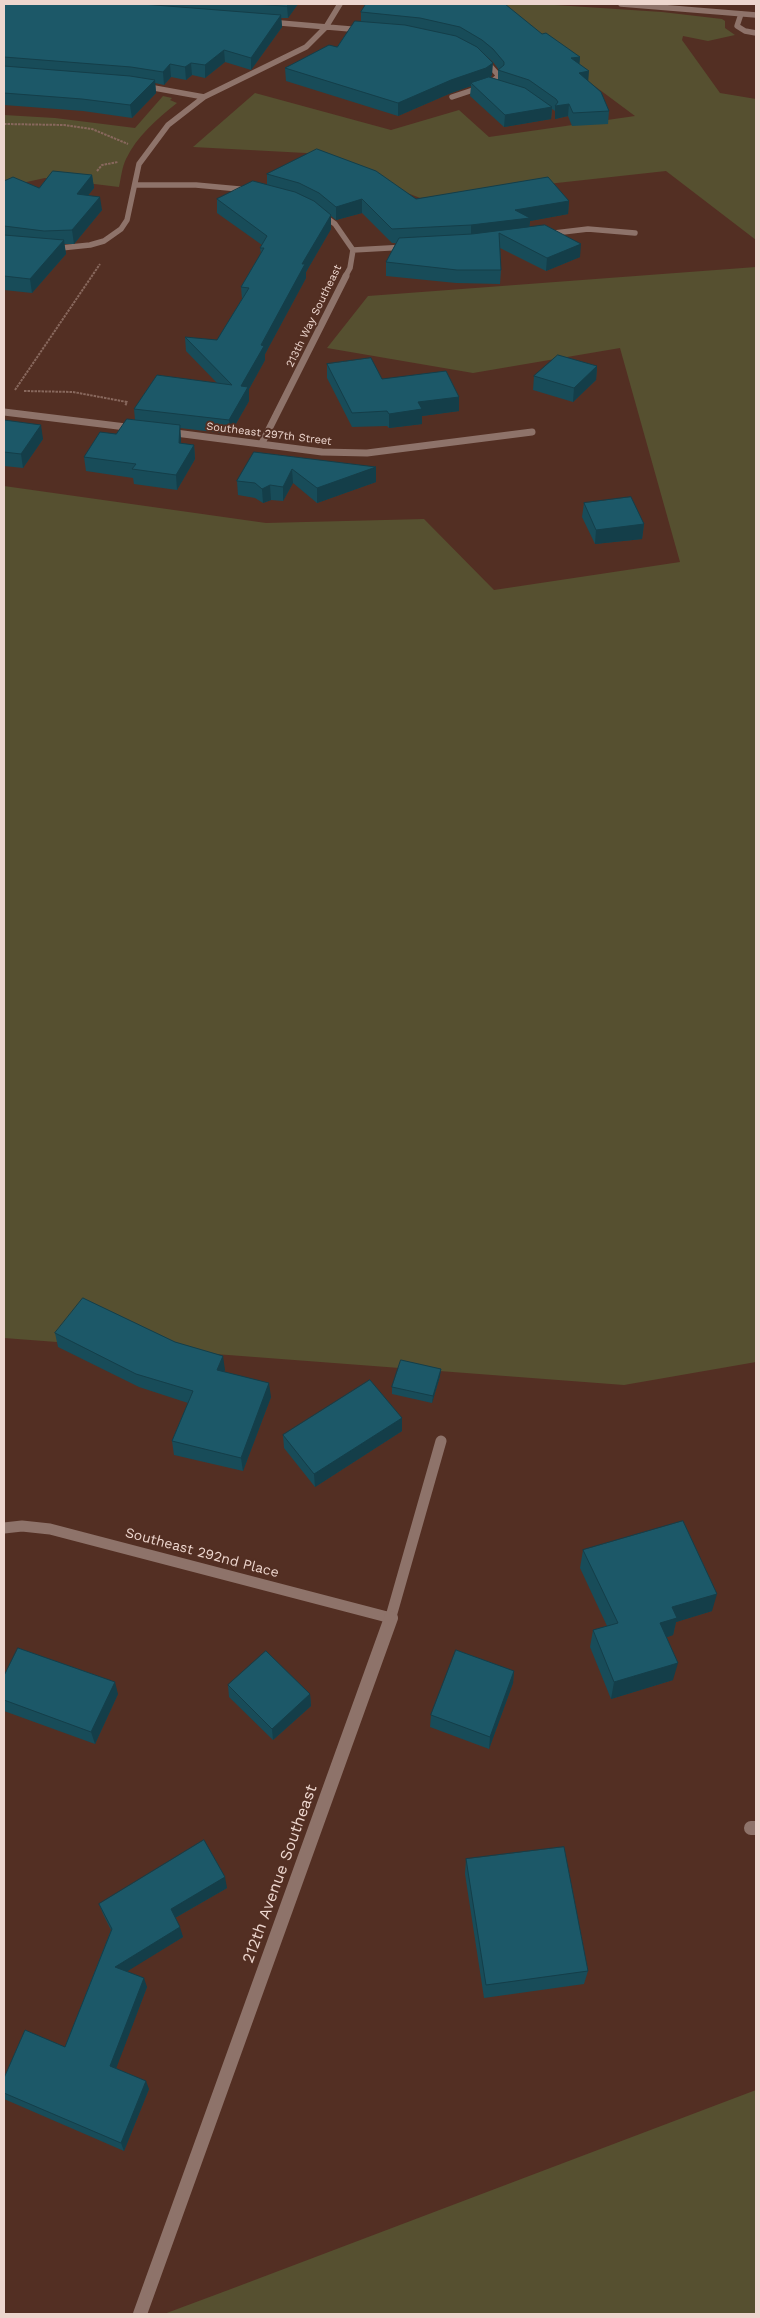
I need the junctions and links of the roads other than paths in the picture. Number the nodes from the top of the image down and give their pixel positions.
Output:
1 (340, 4) edge
2 (621, 4) edge
3 (668, 6) edge
4 (741, 14) junction
5 (756, 15) edge
6 (260, 21) edge
7 (326, 27) junction
8 (366, 30) edge
9 (756, 34) edge
10 (478, 54) edge
11 (132, 84) edge
12 (488, 85) junction
13 (498, 87) edge
14 (204, 97) junction
15 (452, 97) edge
16 (135, 185) junction
17 (256, 191) edge
18 (315, 210) edge
19 (635, 232) dead end
20 (539, 235) edge
21 (412, 247) edge
22 (43, 249) edge
23 (353, 250) junction
24 (4, 412) edge
25 (140, 428) edge
26 (159, 431) edge
27 (532, 432) dead end
28 (262, 443) junction
29 (441, 1441) dead end
30 (4, 1528) edge
31 (391, 1618) junction
32 (140, 2314) edge

1 - 7 street
2 - 3 street
3 - 4 street
4 - 5 street
4 - 9 street
6 - 7 street
7 - 8 street
7 - 14 street
10 - 12 street
11 - 14 street
12 - 13 street
12 - 15 street
14 - 16 street
16 - 17 street
16 - 22 street
18 - 23 street, 213th Way Southeast
19 - 20 street
21 - 23 street
23 - 28 street, 213th Way Southeast
24 - 25 street
26 - 28 street, Southeast 297th Street
27 - 28 street, Southeast 297th Street
29 - 31 street, 212th Avenue Southeast
30 - 31 street, Southeast 292nd Place
31 - 32 street, 212th Avenue Southeast

